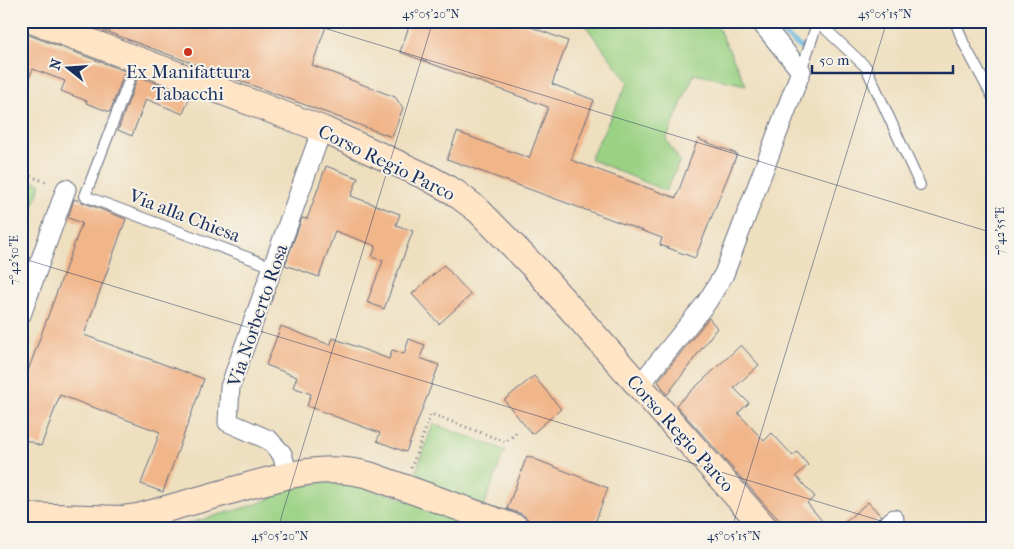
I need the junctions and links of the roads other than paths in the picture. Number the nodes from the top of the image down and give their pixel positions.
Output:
1 (34, 21) edge
2 (760, 21) edge
3 (955, 21) edge
4 (818, 22) edge
5 (137, 60) junction
6 (801, 72) junction
7 (993, 98) edge
8 (322, 129) junction
9 (920, 185) dead end
10 (66, 189) dead end
11 (273, 267) junction
12 (21, 315) edge
13 (638, 386) junction
14 (288, 475) junction
15 (21, 516) edge
16 (516, 528) edge
17 (765, 528) edge

1 - 5 street, Corso Regio Parco
2 - 6 street
3 - 7 lane
4 - 6 lane
4 - 9 lane
5 - 8 street, Corso Regio Parco
5 - 11 lane, Via alla Chiesa
6 - 13 street
8 - 11 street, Via Norberto Rosa
8 - 13 street, Corso Regio Parco
10 - 12 street
11 - 14 street, Via Norberto Rosa
13 - 17 street, Corso Regio Parco
14 - 15 street
14 - 16 street

